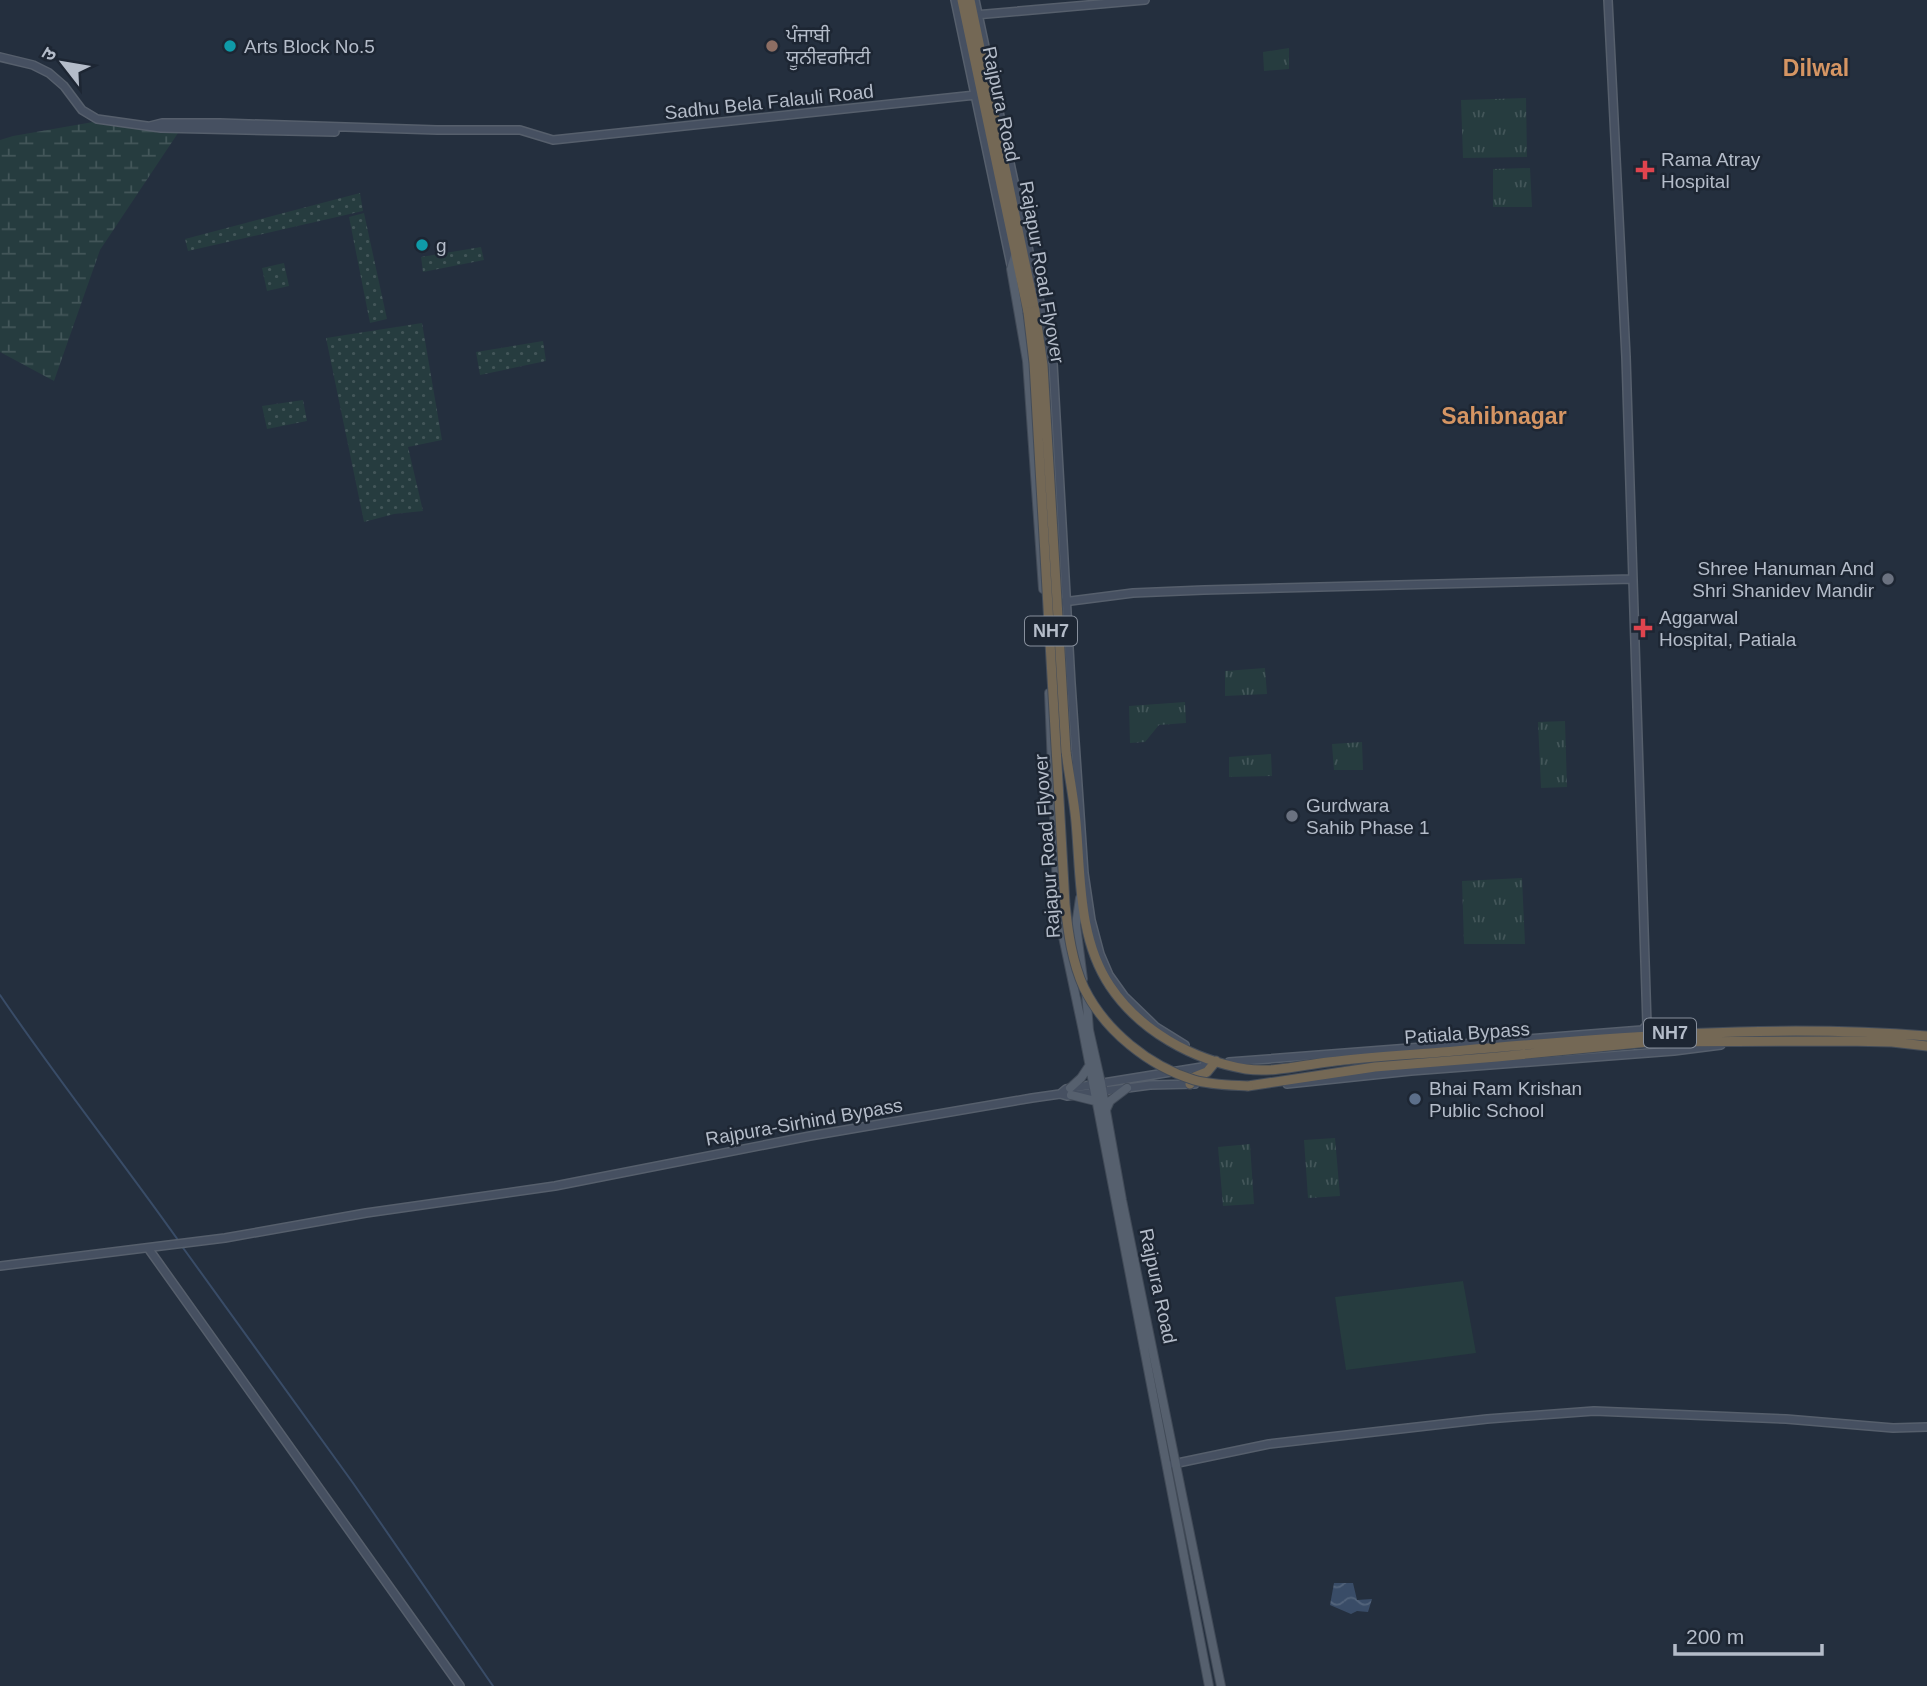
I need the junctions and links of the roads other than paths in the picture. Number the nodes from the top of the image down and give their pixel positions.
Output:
1 (955, 0) edge
2 (962, 0) edge
3 (972, 0) edge
4 (1146, 0) edge
5 (1608, 0) edge
6 (972, 15) junction
7 (0, 57) edge
8 (982, 94) junction
9 (1013, 260) junction
10 (1032, 312) junction
11 (1632, 579) junction
12 (1066, 601) junction
13 (1044, 603) junction
14 (1066, 752) joint
15 (1082, 891) junction
16 (1084, 919) joint
17 (1927, 1036) edge
18 (1741, 1040) junction
19 (1927, 1046) edge
20 (1410, 1059) junction
21 (1213, 1061) junction
22 (1089, 1066) junction
23 (1190, 1084) junction
24 (1097, 1087) junction
25 (1127, 1088) junction
26 (1070, 1092) junction
27 (1095, 1101) junction
28 (1106, 1110) junction
29 (152, 1248) junction
30 (0, 1266) edge
31 (1927, 1427) edge
32 (1177, 1463) junction
33 (1167, 1465) junction
34 (460, 1686) edge
35 (1209, 1686) edge
36 (1221, 1686) edge

1 - 8 street
2 - 6 highway, Rajpura Road / NH7
3 - 6 highway, Rajpura Road / NH7
4 - 6 street
5 - 11 street
6 - 8 highway, Rajpura Road / NH7
6 - 12 street
7 - 8 street, Sadhu Bela Falauli Road
8 - 9 highway, Rajpura Road / NH7
8 - 10 highway, Rajapur Road Flyover / NH7
9 - 10 highway, Rajapur Road Flyover / NH7
9 - 13 main road, Rajpura Road
10 - 14 highway, Rajapur Road Flyover / NH7, bridge
10 - 20 highway, Rajapur Road Flyover / NH7, bridge
11 - 12 street
11 - 12 street
12 - 13 street
13 - 22 main road, Rajpura Road
14 - 15 highway, Rajpura Road / NH7
15 - 16 highway, Rajpura Road / NH7
15 - 24 main road, Rajpura Road
16 - 21 highway, Patiala Bypass / NH7
17 - 20 highway, Patiala Bypass / NH7
18 - 19 highway, NH7
18 - 20 highway, Rajapur Road Flyover / NH7
18 - 23 street
20 - 21 highway, Patiala Bypass / NH7
21 - 23 highway
21 - 24 street
22 - 24 main road, Rajpura Road
22 - 26 main road
23 - 25 street
24 - 25 street
24 - 26 street, Rajpura-Sirhind Bypass
24 - 27 main road, Rajpura Road
24 - 28 main road, Rajpura Road
25 - 28 main road
26 - 27 main road
26 - 29 street, Rajpura-Sirhind Bypass
27 - 33 main road, Rajpura Road
28 - 32 main road, Rajpura Road
29 - 30 street, Rajpura-Sirhind Bypass
29 - 34 street
31 - 32 street
32 - 33 street
32 - 36 main road, Rajpura Road
33 - 35 main road, Rajpura Road

